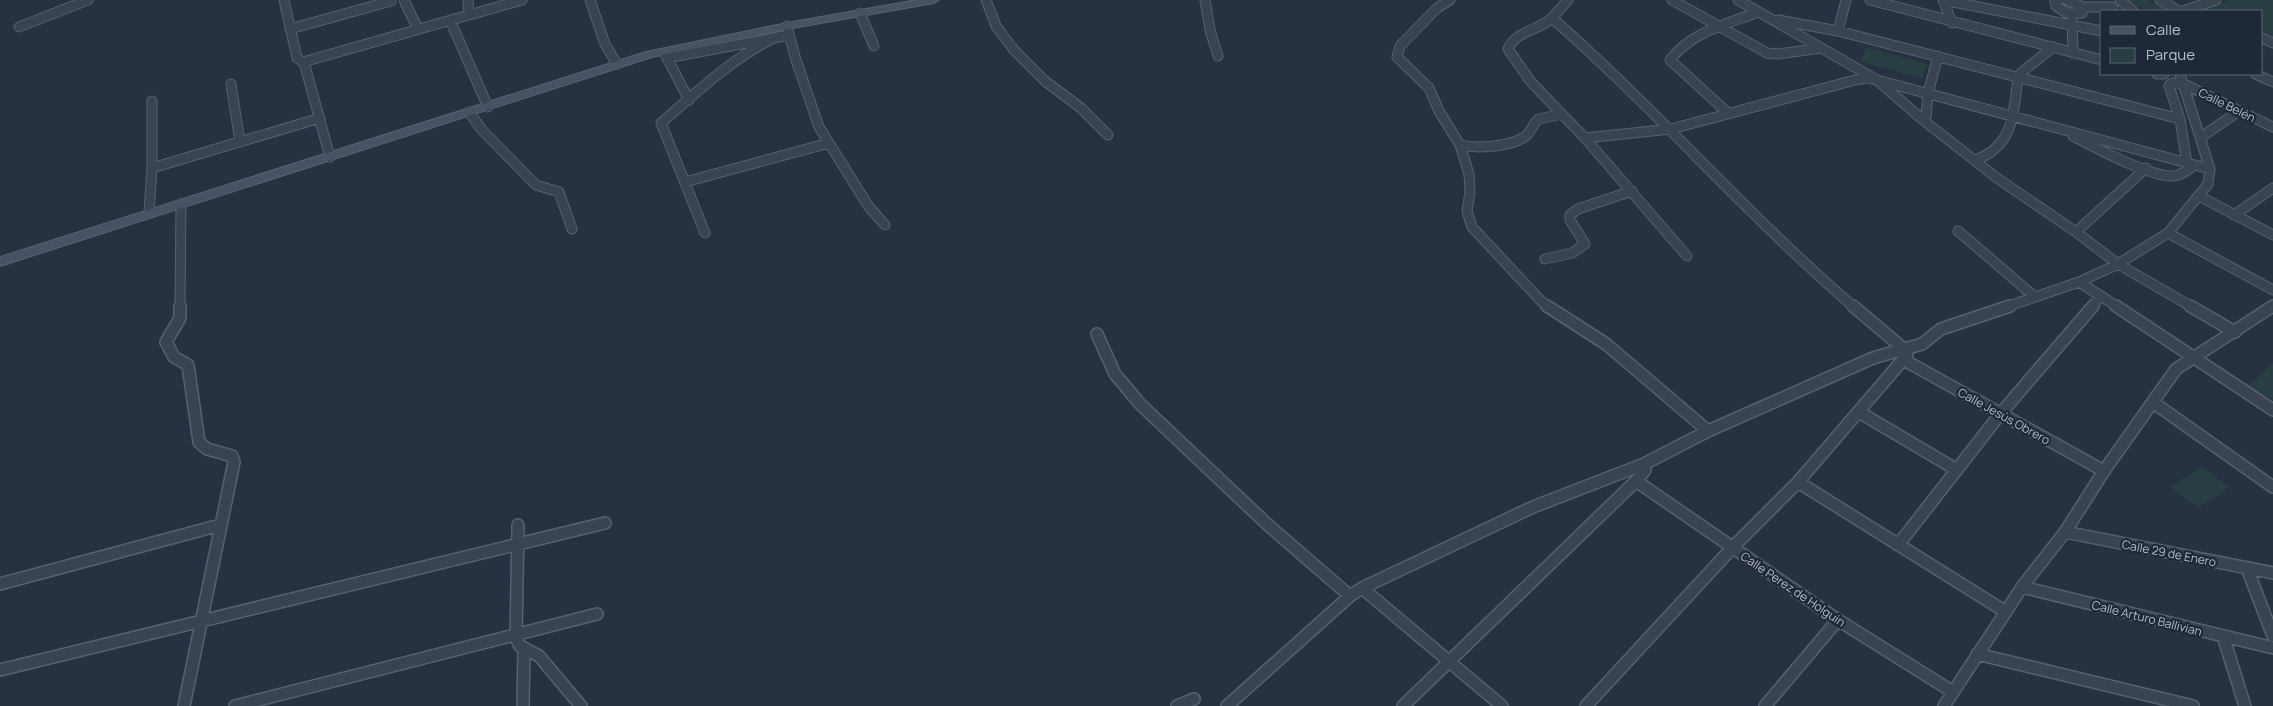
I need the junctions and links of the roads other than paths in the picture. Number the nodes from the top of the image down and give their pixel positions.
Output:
1 (88, 0) edge
2 (284, 0) edge
3 (404, 0) edge
4 (468, 0) edge
5 (522, 0) edge
6 (590, 0) edge
7 (934, 0) edge
8 (986, 0) edge
9 (1205, 0) edge
10 (1450, 0) edge
11 (1568, 0) edge
12 (1672, 0) edge
13 (1738, 0) edge
14 (1846, 0) edge
15 (1943, 0) edge
16 (2059, 0) edge
17 (2068, 0) edge
18 (2105, 0) edge
19 (2120, 0) edge
20 (2160, 0) edge
21 (2216, 0) edge
22 (391, 1) edge
23 (1875, 1) edge
24 (2083, 7) junction
25 (2194, 8) junction
26 (2115, 9) edge
27 (2132, 10) edge
28 (2179, 10) edge
29 (2185, 10) edge
30 (2200, 10) edge
31 (1758, 12) junction
32 (860, 13) junction
33 (2072, 14) junction
34 (469, 15) junction
35 (1552, 18) junction
36 (450, 20) junction
37 (1773, 20) junction
38 (1952, 22) junction
39 (2072, 24) junction
40 (19, 27) dead end
41 (1718, 27) junction
42 (290, 29) junction
43 (418, 30) junction
44 (788, 30) junction
45 (1838, 31) junction
46 (2100, 31) edge
47 (774, 38) junction
48 (874, 46) dead end
49 (2053, 47) junction
50 (1821, 48) junction
51 (2073, 53) junction
52 (665, 55) junction
53 (1218, 56) dead end
54 (1938, 56) junction
55 (2100, 60) edge
56 (617, 64) junction
57 (305, 66) dead end
58 (2257, 75) edge
59 (2018, 78) junction
60 (2181, 78) edge
61 (1877, 80) junction
62 (2273, 82) edge
63 (231, 84) dead end
64 (1928, 93) junction
65 (152, 100) dead end
66 (689, 100) junction
67 (488, 107) junction
68 (469, 112) junction
69 (2240, 112) junction
70 (1728, 113) junction
71 (1562, 114) junction
72 (2012, 116) junction
73 (320, 118) junction
74 (1923, 120) junction
75 (2180, 120) junction
76 (2273, 127) edge
77 (1671, 128) junction
78 (2059, 129) junction
79 (1108, 135) dead end
80 (1585, 138) junction
81 (2200, 138) junction
82 (240, 142) junction
83 (829, 143) junction
84 (1460, 145) junction
85 (2134, 149) junction
86 (330, 157) junction
87 (1975, 160) junction
88 (2191, 164) junction
89 (2143, 167) junction
90 (152, 168) junction
91 (2210, 169) junction
92 (685, 182) junction
93 (2273, 188) edge
94 (1632, 192) junction
95 (2199, 196) junction
96 (181, 204) junction
97 (149, 213) junction
98 (2234, 215) junction
99 (885, 225) dead end
100 (572, 228) dead end
101 (1958, 231) dead end
102 (2076, 232) junction
103 (706, 233) dead end
104 (2168, 233) junction
105 (2273, 235) edge
106 (1688, 256) dead end
107 (1545, 259) dead end
108 (0, 262) edge
109 (2118, 264) junction
110 (2079, 282) junction
111 (2273, 290) edge
112 (2035, 297) junction
113 (2100, 297) junction
114 (2273, 306) edge
115 (2235, 332) junction
116 (1097, 334) dead end
117 (1904, 355) junction
118 (2196, 357) junction
119 (2154, 403) junction
120 (2273, 410) edge
121 (1859, 412) junction
122 (2001, 413) junction
123 (1708, 431) junction
124 (1644, 464) junction
125 (1957, 470) junction
126 (2104, 471) junction
127 (1636, 481) junction
128 (1798, 482) junction
129 (2273, 487) edge
130 (605, 523) dead end
131 (220, 525) junction
132 (518, 525) dead end
133 (2065, 532) junction
134 (518, 545) junction
135 (1898, 545) junction
136 (1733, 548) junction
137 (2247, 568) junction
138 (2273, 573) edge
139 (0, 584) edge
140 (2022, 587) junction
141 (1362, 588) junction
142 (1350, 596) junction
143 (2006, 612) junction
144 (597, 614) dead end
145 (1838, 620) junction
146 (201, 622) junction
147 (515, 634) junction
148 (2223, 636) junction
149 (2273, 636) edge
150 (2273, 648) edge
151 (524, 649) junction
152 (1977, 654) junction
153 (1449, 662) junction
154 (0, 670) edge
155 (1953, 692) junction
156 (1194, 699) dead end
157 (184, 706) edge
158 (235, 706) edge
159 (523, 706) edge
160 (581, 706) edge
161 (1177, 706) edge
162 (1227, 706) edge
163 (1403, 706) edge
164 (1502, 706) edge
165 (1586, 706) edge
166 (1765, 706) edge
167 (1944, 706) edge
168 (2193, 706) edge
169 (2245, 706) edge

1 - 40 street
2 - 42 street
3 - 43 street
4 - 34 street
5 - 34 street
6 - 56 street
7 - 32 street
8 - 79 street
9 - 53 street
10 - 84 street
11 - 35 street
12 - 41 street
13 - 31 street
14 - 45 street
15 - 38 street
15 - 39 street
16 - 33 street
17 - 24 street
18 - 26 street
19 - 27 street
20 - 28 street
21 - 25 street
22 - 42 street
23 - 38 street
24 - 26 street
24 - 33 street
25 - 29 street
25 - 30 street
31 - 37 street
31 - 41 street
32 - 44 street
32 - 48 street
33 - 39 street
34 - 36 street
35 - 71 street
35 - 77 street, Calle Jesús Obrero
36 - 43 street
36 - 67 street
37 - 45 street
37 - 50 street
38 - 49 street
39 - 46 street
39 - 51 street
41 - 50 street
41 - 70 street
42 - 43 street
44 - 47 street
44 - 52 street
44 - 83 street
45 - 54 street
47 - 52 street
47 - 66 street
49 - 51 street
49 - 59 street
50 - 61 street
51 - 55 street
52 - 56 street
52 - 66 street
54 - 59 street
54 - 64 street
56 - 67 street
57 - 73 street
58 - 62 street
59 - 72 street
59 - 75 street
60 - 69 street, Calle Belén
60 - 75 street
60 - 81 street
61 - 64 street
61 - 70 street
61 - 74 street
63 - 82 street
64 - 72 street
64 - 74 street
65 - 90 street
66 - 92 street
67 - 68 street
68 - 86 street
68 - 100 street
69 - 76 street, Calle Belén
69 - 81 street
70 - 77 street
71 - 80 street
71 - 84 street
72 - 78 street
72 - 87 street
73 - 82 street
73 - 86 street
74 - 87 street
75 - 88 street
77 - 80 street
77 - 117 street, Calle Jesús Obrero
78 - 85 street
78 - 89 street
80 - 94 street
81 - 91 street
82 - 90 street
83 - 92 street
83 - 99 street
84 - 123 street
85 - 88 street
85 - 89 street
86 - 96 street
87 - 102 street
88 - 89 street
88 - 91 street
89 - 102 street
90 - 97 street
91 - 95 street
92 - 103 street
93 - 98 street
94 - 106 street
94 - 107 street
95 - 98 street
95 - 104 street
96 - 97 street
96 - 131 street
97 - 108 street
98 - 105 street
101 - 112 street
102 - 109 street
104 - 109 street
104 - 111 street
109 - 110 street
109 - 115 street
110 - 112 street
110 - 113 street
112 - 117 street
113 - 118 street
113 - 122 street
114 - 115 street
115 - 118 street
116 - 142 street
117 - 121 street
117 - 122 street, Calle Jesús Obrero
117 - 123 street
118 - 119 street
118 - 120 street
119 - 126 street
119 - 129 street
121 - 125 street
121 - 128 street
122 - 125 street
122 - 126 street, Calle Jesús Obrero
123 - 124 street
124 - 127 street
124 - 141 street
125 - 135 street
126 - 133 street
127 - 136 street, Calle Perez de Holguin
127 - 153 street
128 - 135 street
128 - 136 street
130 - 134 street
131 - 139 street
131 - 146 street
132 - 134 street
133 - 137 street, Calle 29 de Enero
133 - 140 street
134 - 146 street
134 - 147 street
135 - 143 street
136 - 145 street, Calle Perez de Holguin
136 - 165 street
137 - 138 street, Calle 29 de Enero
137 - 149 street
140 - 143 street
140 - 148 street, Calle Arturo Ballivian
141 - 142 street
141 - 153 street
142 - 162 street
143 - 152 street
144 - 147 street
145 - 155 street, Calle Perez de Holguin
145 - 166 street
146 - 154 street
146 - 157 street
147 - 151 street
147 - 158 street
148 - 150 street, Calle Arturo Ballivian
148 - 169 street
151 - 159 street
151 - 160 street
152 - 155 street
152 - 168 street
153 - 163 street
153 - 164 street
155 - 167 street
156 - 161 street

